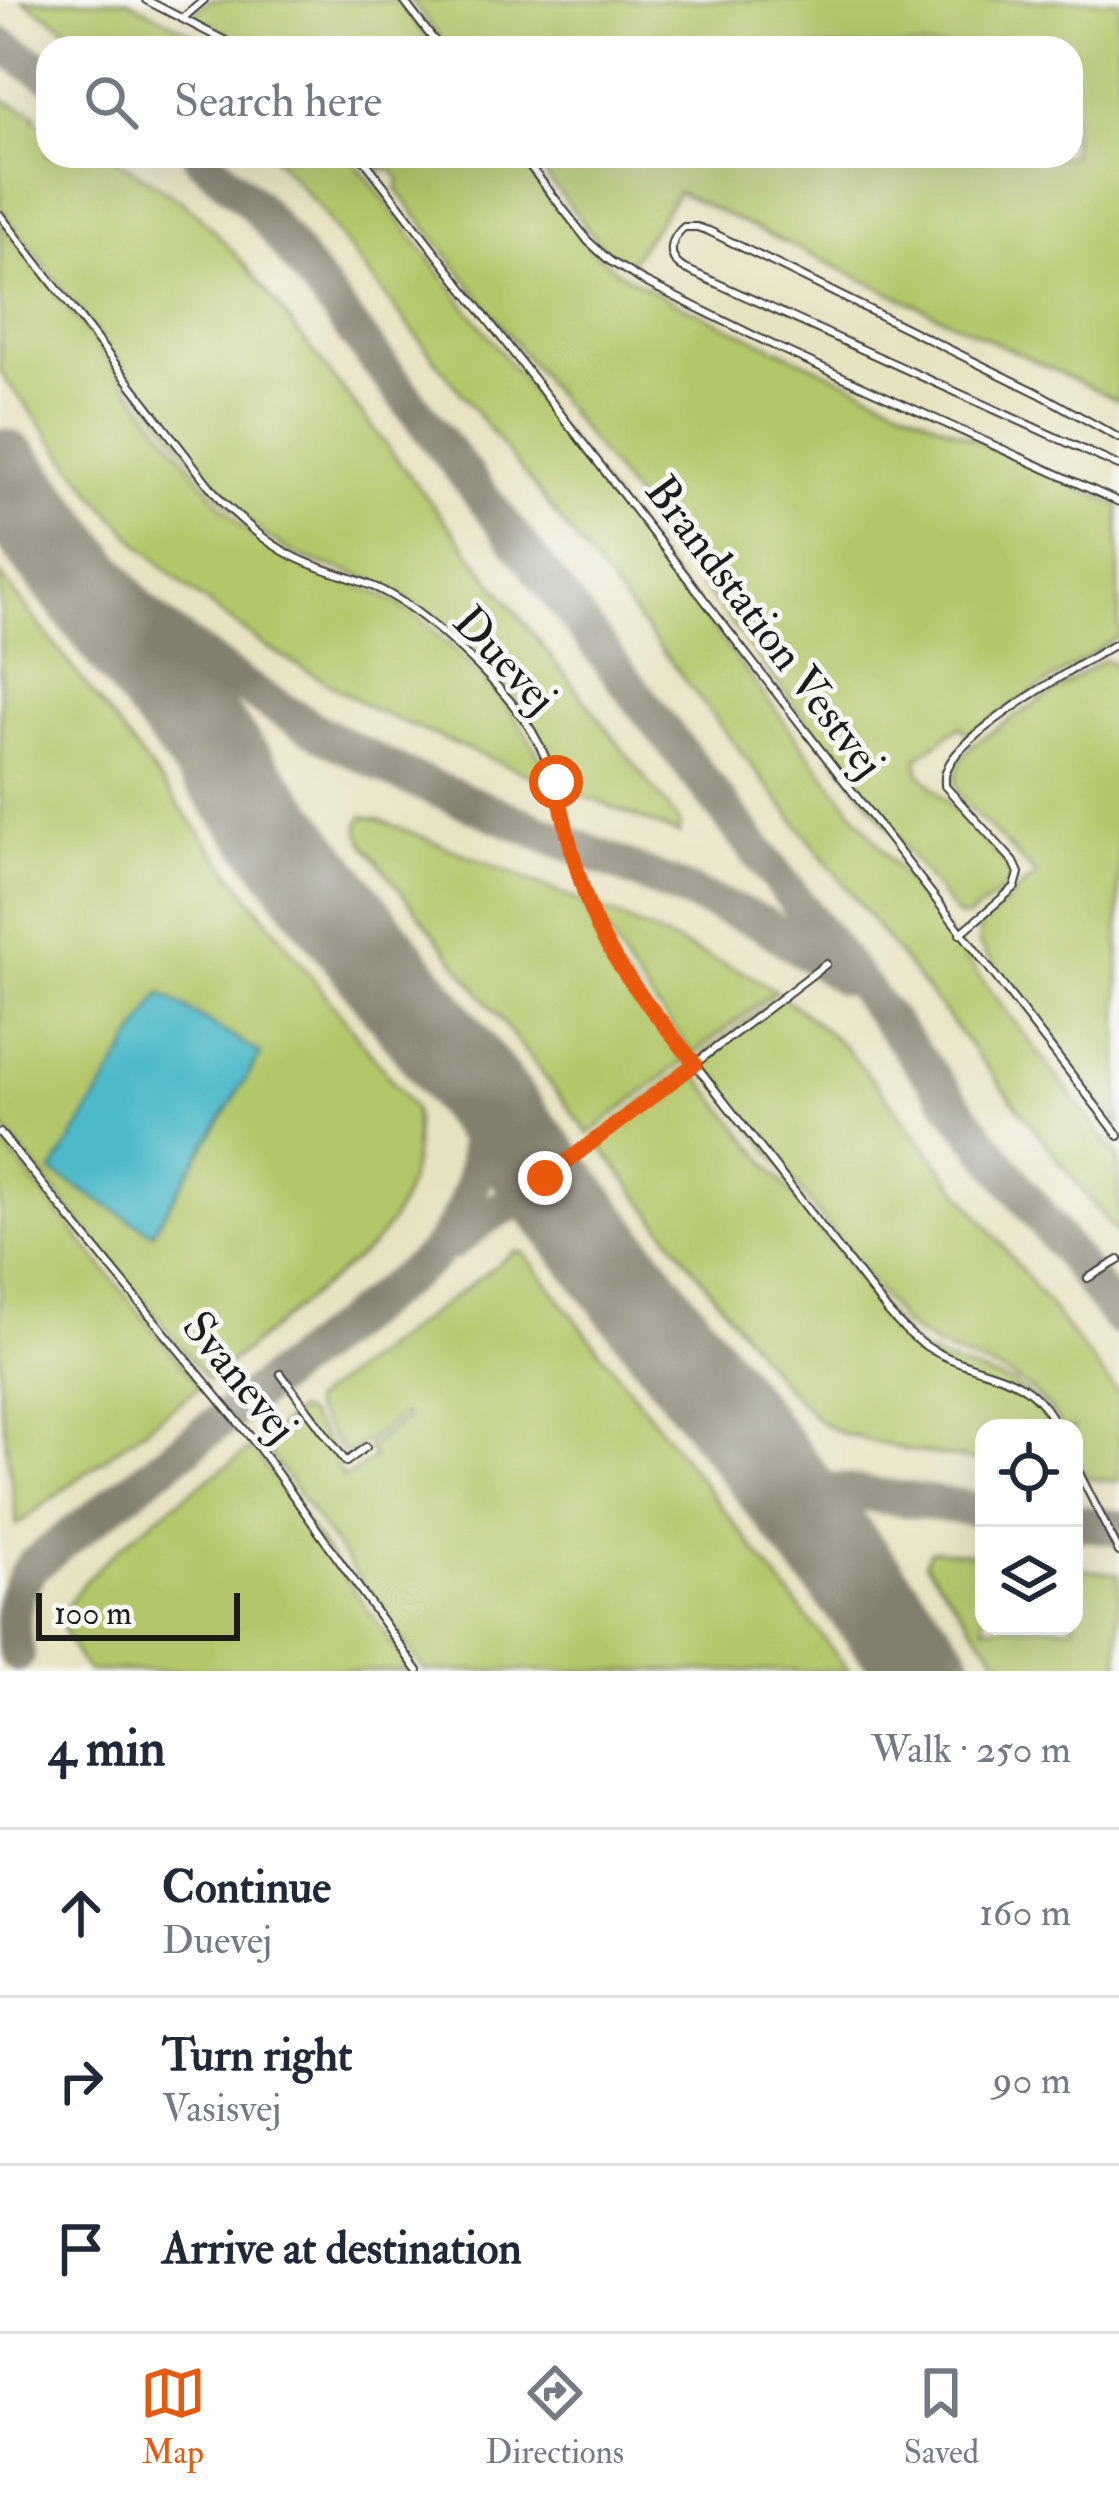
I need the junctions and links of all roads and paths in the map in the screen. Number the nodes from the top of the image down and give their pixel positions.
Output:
1 (146, 0) edge
2 (203, 0) edge
3 (403, 0) edge
4 (183, 18) junction
5 (217, 36) edge
6 (431, 36) edge
7 (370, 168) edge
8 (531, 168) edge
9 (0, 215) edge
10 (1119, 438) edge
11 (1119, 466) edge
12 (1119, 502) edge
13 (1119, 642) edge
14 (960, 934) junction
15 (826, 964) dead end
16 (695, 1064) junction
17 (0, 1133) edge
18 (1119, 1136) edge
19 (545, 1178) dead end
20 (1119, 1260) edge
21 (1088, 1278) dead end
22 (281, 1373) dead end
23 (1051, 1419) edge
24 (366, 1447) dead end
25 (1083, 1481) edge
26 (1119, 1552) edge
27 (418, 1671) edge

1 - 4 lane
2 - 4 lane
3 - 6 lane
4 - 5 lane
7 - 14 lane, Brandstation Vestvej
8 - 12 lane
9 - 16 lane, Duevej
10 - 11 lane
13 - 14 lane
14 - 18 lane, Brandstation Vestvej
15 - 16 lane
16 - 19 lane
16 - 23 lane, Duevej
17 - 27 lane, Svanevej
20 - 21 lane
22 - 24 lane
25 - 26 lane

